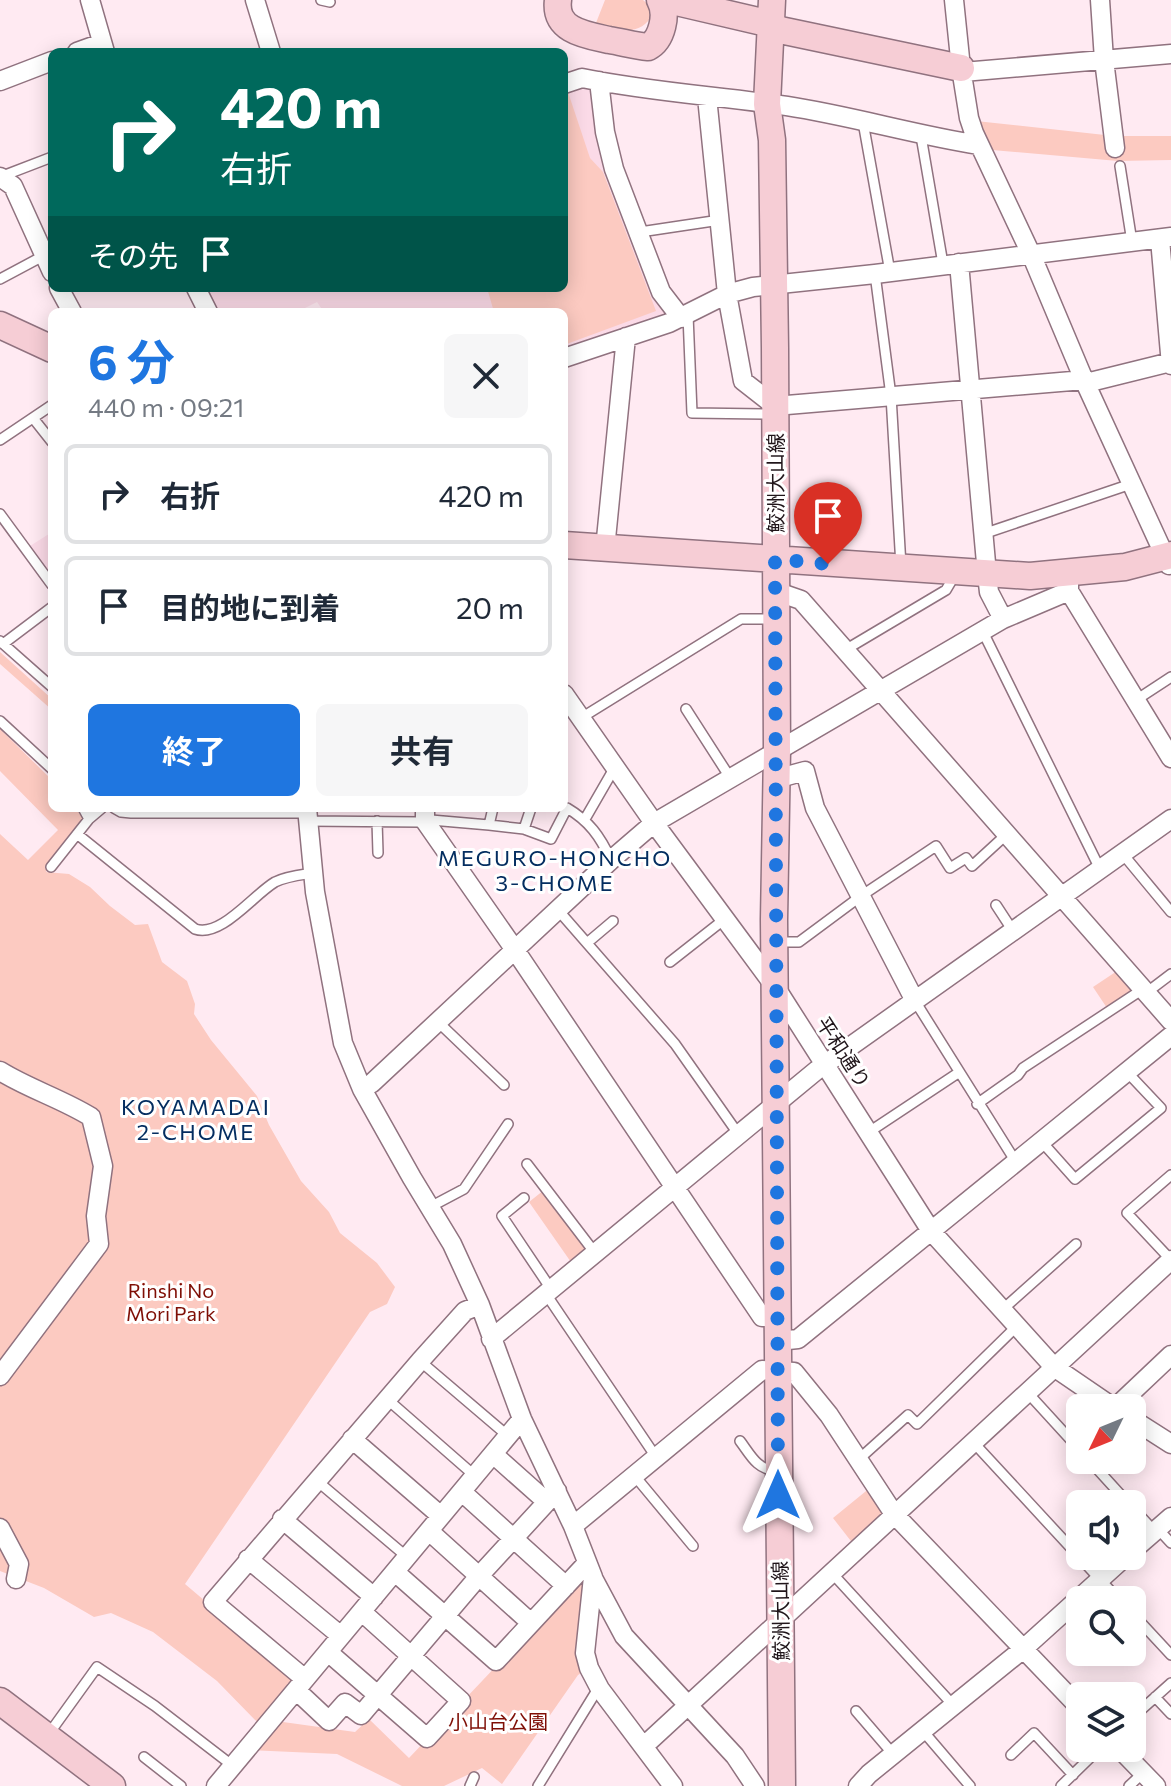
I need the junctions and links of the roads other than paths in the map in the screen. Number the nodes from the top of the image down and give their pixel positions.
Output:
1 (90, 0) edge
2 (255, 0) edge
3 (558, 0) edge
4 (954, 0) edge
5 (1100, 0) edge
6 (663, 7) edge
7 (775, 18) edge
8 (103, 47) edge
9 (270, 48) edge
10 (1171, 54) edge
11 (1104, 60) junction
12 (48, 63) edge
13 (962, 70) junction
14 (0, 81) edge
15 (599, 81) junction
16 (568, 83) edge
17 (707, 97) junction
18 (772, 104) junction
19 (863, 122) junction
20 (921, 136) junction
21 (979, 145) junction
22 (1118, 157) joint
23 (48, 159) edge
24 (0, 177) edge
25 (720, 220) junction
26 (640, 232) junction
27 (1166, 238) edge
28 (1132, 242) junction
29 (1031, 254) junction
30 (48, 264) edge
31 (951, 264) junction
32 (882, 273) junction
33 (0, 279) edge
34 (784, 282) junction
35 (727, 294) junction
36 (685, 316) junction
37 (0, 325) edge
38 (626, 337) junction
39 (48, 347) edge
40 (568, 357) edge
41 (1171, 363) edge
42 (1085, 381) junction
43 (969, 387) junction
44 (891, 396) junction
45 (48, 408) edge
46 (775, 410) junction
47 (33, 418) junction
48 (48, 437) edge
49 (0, 440) edge
50 (1131, 484) junction
51 (0, 514) edge
52 (983, 534) junction
53 (568, 545) edge
54 (605, 549) junction
55 (775, 559) junction
56 (1169, 560) edge
57 (901, 569) junction
58 (957, 572) junction
59 (987, 574) junction
60 (48, 580) edge
61 (1069, 582) junction
62 (775, 591) junction
63 (48, 610) edge
64 (775, 619) junction
65 (1003, 619) junction
66 (983, 632) junction
67 (2, 642) edge
68 (845, 650) junction
69 (1171, 677) edge
70 (48, 683) edge
71 (883, 691) junction
72 (568, 700) edge
73 (1136, 700) junction
74 (686, 709) dead end
75 (581, 718) junction
76 (0, 721) edge
77 (777, 751) junction
78 (1171, 758) edge
79 (48, 765) edge
80 (615, 767) junction
81 (731, 779) junction
82 (776, 779) junction
83 (568, 809) edge
84 (85, 812) edge
85 (97, 812) edge
86 (121, 812) edge
87 (492, 812) edge
88 (530, 812) edge
89 (565, 812) edge
90 (307, 814) edge
91 (425, 815) edge
92 (89, 819) junction
93 (585, 819) junction
94 (1171, 819) edge
95 (377, 821) junction
96 (654, 823) junction
97 (489, 825) junction
98 (524, 829) junction
99 (1008, 833) junction
100 (77, 834) junction
101 (378, 853) dead end
102 (1122, 853) junction
103 (611, 860) junction
104 (51, 867) dead end
105 (1100, 869) junction
106 (313, 873) junction
107 (861, 896) junction
108 (1062, 896) junction
109 (996, 905) dead end
110 (558, 910) junction
111 (1171, 912) edge
112 (726, 918) junction
113 (613, 921) dead end
114 (1013, 931) junction
115 (775, 942) junction
116 (587, 943) junction
117 (515, 950) junction
118 (670, 962) dead end
119 (1171, 974) edge
120 (776, 988) junction
121 (1145, 991) junction
122 (915, 1001) junction
123 (437, 1020) junction
124 (1171, 1021) edge
125 (1171, 1036) edge
126 (826, 1063) junction
127 (0, 1071) edge
128 (1127, 1072) junction
129 (958, 1073) junction
130 (504, 1085) dead end
131 (362, 1089) junction
132 (777, 1104) junction
133 (977, 1104) junction
134 (508, 1124) dead end
135 (869, 1132) junction
136 (739, 1135) junction
137 (1042, 1142) junction
138 (1016, 1162) junction
139 (527, 1164) dead end
140 (1171, 1175) edge
141 (674, 1187) junction
142 (524, 1198) dead end
143 (430, 1207) junction
144 (931, 1231) junction
145 (1076, 1244) dead end
146 (595, 1253) junction
147 (1171, 1260) edge
148 (548, 1292) junction
149 (480, 1305) junction
150 (1002, 1310) junction
151 (1017, 1326) junction
152 (778, 1329) junction
153 (491, 1339) junction
154 (1171, 1355) edge
155 (420, 1361) junction
156 (1054, 1367) junction
157 (777, 1370) junction
158 (0, 1376) edge
159 (1027, 1392) junction
160 (1094, 1394) edge
161 (1130, 1394) edge
162 (386, 1399) junction
163 (522, 1419) junction
164 (1146, 1428) edge
165 (1066, 1435) edge
166 (508, 1436) junction
167 (352, 1439) junction
168 (740, 1441) dead end
169 (974, 1443) junction
170 (1171, 1444) edge
171 (493, 1454) junction
172 (656, 1457) junction
173 (858, 1460) junction
174 (778, 1470) junction
175 (1102, 1474) edge
176 (634, 1475) junction
177 (475, 1476) junction
178 (316, 1480) junction
179 (1117, 1490) edge
180 (462, 1492) junction
181 (552, 1497) junction
182 (894, 1514) junction
183 (282, 1519) junction
184 (435, 1524) junction
185 (573, 1526) junction
186 (1161, 1526) edge
187 (0, 1528) edge
188 (514, 1538) junction
189 (1171, 1543) edge
190 (693, 1546) dead end
191 (407, 1557) junction
192 (248, 1559) junction
193 (590, 1570) junction
194 (1110, 1570) edge
195 (395, 1572) junction
196 (831, 1572) junction
197 (479, 1576) junction
198 (16, 1579) dead end
199 (1100, 1579) junction
200 (566, 1586) junction
201 (1106, 1586) edge
202 (368, 1604) junction
203 (445, 1615) junction
204 (779, 1622) junction
205 (531, 1623) junction
206 (1146, 1628) edge
207 (341, 1636) junction
208 (1022, 1650) junction
209 (328, 1652) junction
210 (1171, 1655) edge
211 (411, 1656) junction
212 (1171, 1683) edge
213 (300, 1685) junction
214 (599, 1687) junction
215 (1066, 1694) edge
216 (377, 1695) junction
217 (1155, 1697) junction
218 (0, 1701) edge
219 (689, 1705) junction
220 (953, 1705) junction
221 (1146, 1705) edge
222 (856, 1711) dead end
223 (1171, 1714) edge
224 (922, 1730) junction
225 (47, 1737) junction
226 (644, 1746) junction
227 (893, 1754) junction
228 (1011, 1755) dead end
229 (144, 1757) dead end
230 (1086, 1762) edge
231 (1133, 1762) edge
232 (233, 1766) junction
233 (1073, 1775) junction
234 (1150, 1779) edge
235 (869, 1782) edge
236 (670, 1785) edge
237 (112, 1786) edge
238 (181, 1786) edge
239 (216, 1786) edge
240 (538, 1786) edge
241 (755, 1786) edge
242 (782, 1786) edge
243 (970, 1786) edge
244 (1061, 1786) edge
245 (1129, 1786) edge

1 - 8 street
2 - 9 street
3 - 6 main road
4 - 13 street
5 - 11 street
6 - 7 main road
7 - 13 main road
7 - 18 main road, 鮫洲大山線
10 - 11 street
11 - 13 street
11 - 22 street
12 - 14 street
13 - 21 street
15 - 16 street
15 - 17 street
15 - 26 street
17 - 18 street
17 - 25 street
18 - 19 street
18 - 34 main road, 鮫洲大山線
19 - 20 street
19 - 32 lane
20 - 21 street
20 - 31 lane
21 - 29 street
22 - 28 lane
23 - 24 lane
24 - 30 street
25 - 26 lane
25 - 35 street
26 - 36 street
27 - 28 street
27 - 41 street
28 - 29 street
29 - 31 street
29 - 42 street
30 - 33 lane
31 - 32 street
31 - 43 street
32 - 34 street
32 - 44 lane
34 - 35 street
34 - 46 main road, 鮫洲大山線
35 - 36 street
35 - 46 street
36 - 38 street
36 - 46 lane
37 - 39 main road
38 - 40 street
38 - 54 street
41 - 42 street
42 - 43 street
42 - 50 street
43 - 44 street
43 - 52 street
44 - 46 street
44 - 57 lane
45 - 47 lane
46 - 55 main road, 鮫洲大山線
47 - 48 lane
47 - 49 lane
50 - 52 lane
50 - 56 street
51 - 60 lane
52 - 59 street
53 - 54 main road
54 - 55 main road
55 - 57 main road
55 - 62 main road, 鮫洲大山線
56 - 61 main road
57 - 58 main road
58 - 59 main road
58 - 68 lane
59 - 61 main road
59 - 65 street
61 - 65 street
61 - 73 street
62 - 64 main road, 鮫洲大山線
62 - 68 street
63 - 67 lane
64 - 75 lane
64 - 77 main road, 鮫洲大山線
65 - 66 street
66 - 71 street
66 - 105 lane
67 - 70 lane
68 - 71 street
69 - 73 lane
71 - 77 street
71 - 99 street
72 - 75 street, 平和通り
73 - 78 street
74 - 81 lane
75 - 80 street, 平和通り
76 - 79 lane
77 - 81 street
77 - 82 main road, 鮫洲大山線
80 - 93 lane
80 - 96 street, 平和通り
81 - 96 street
82 - 107 street
82 - 115 main road, 鮫洲大山線
83 - 93 lane
84 - 92 lane
85 - 92 lane
86 - 90 lane
87 - 97 lane
88 - 98 lane
89 - 98 lane
90 - 95 lane
90 - 106 street
91 - 95 lane
91 - 97 lane
91 - 117 street
92 - 100 lane
93 - 103 lane
94 - 102 street
95 - 101 lane
96 - 103 street
96 - 112 street, 平和通り
97 - 98 lane
99 - 107 lane
99 - 108 street
100 - 104 lane
100 - 106 lane
102 - 105 street
102 - 111 lane
103 - 110 street
105 - 108 street
106 - 131 street
107 - 115 lane
107 - 122 street
108 - 114 street
108 - 121 street
109 - 114 lane
110 - 116 lane
110 - 117 street
112 - 118 lane
112 - 120 street, 平和通り
113 - 116 lane
114 - 122 street
115 - 120 main road, 鮫洲大山線
116 - 136 lane
117 - 123 street
117 - 141 street
119 - 121 lane
120 - 126 street, 平和通り
120 - 132 main road, 鮫洲大山線
121 - 124 street
121 - 133 lane
122 - 126 street
122 - 129 lane
123 - 130 lane
123 - 131 street
125 - 128 street
126 - 132 street
126 - 135 street, 平和通り
127 - 158 street
128 - 137 street
128 - 137 lane
129 - 133 lane
129 - 135 lane
131 - 143 street
132 - 136 street
132 - 152 main road, 鮫洲大山線
133 - 138 lane
134 - 143 lane
135 - 144 street, 平和通り
136 - 141 street
137 - 138 street
138 - 144 street
139 - 146 lane
140 - 147 lane
141 - 146 street
141 - 152 street
142 - 148 lane
143 - 149 street
144 - 150 street, 平和通り
144 - 152 street
145 - 150 lane
146 - 148 street
147 - 156 street
148 - 153 street
148 - 172 lane
149 - 153 street
149 - 155 street
150 - 151 street, 平和通り
151 - 156 street, 平和通り
151 - 173 lane
152 - 157 main road, 鮫洲大山線
153 - 163 street
154 - 161 street
155 - 162 street
155 - 166 lane
156 - 159 street
156 - 160 street, 平和通り
157 - 172 street
157 - 173 street
157 - 174 main road, 鮫洲大山線
159 - 165 lane
159 - 169 street
162 - 167 street
162 - 177 lane
163 - 166 street
163 - 181 street
164 - 170 street
166 - 171 street
167 - 178 street
167 - 184 street
168 - 174 lane
169 - 182 street
169 - 199 lane
171 - 177 street
171 - 181 street
172 - 176 street
173 - 182 street
174 - 204 main road, 鮫洲大山線
175 - 179 lane
176 - 185 street
176 - 190 lane
177 - 180 street
178 - 183 street
178 - 191 lane
180 - 184 street
180 - 188 street
181 - 185 street
181 - 188 street
182 - 196 street
182 - 208 street
183 - 192 street
183 - 202 street
184 - 191 street
184 - 197 street
185 - 193 street
186 - 189 lane
187 - 198 street
188 - 197 street
188 - 200 street
191 - 195 street
192 - 207 street
192 - 213 street
193 - 200 street
193 - 214 street
193 - 219 street
194 - 199 street
195 - 202 street
195 - 203 street
196 - 204 street
196 - 220 lane
197 - 203 street
197 - 205 street
199 - 201 lane
199 - 208 street
200 - 205 street
202 - 207 street
202 - 211 street
203 - 205 street
203 - 211 street
204 - 219 street
204 - 242 main road, 鮫洲大山線
206 - 210 lane
207 - 209 street
208 - 215 street
208 - 220 street
209 - 213 street
209 - 216 street
211 - 216 street
211 - 216 street
212 - 217 lane
213 - 216 street
213 - 232 street
214 - 226 street
214 - 240 lane
217 - 221 lane
217 - 223 lane
218 - 225 main road
219 - 226 street
219 - 241 street
220 - 224 street
222 - 227 lane
224 - 227 street
224 - 243 lane
225 - 232 lane
225 - 237 main road
226 - 236 street
227 - 235 street
228 - 233 lane
229 - 238 lane
230 - 233 lane
231 - 234 street
232 - 239 street
233 - 244 lane
234 - 245 lane

